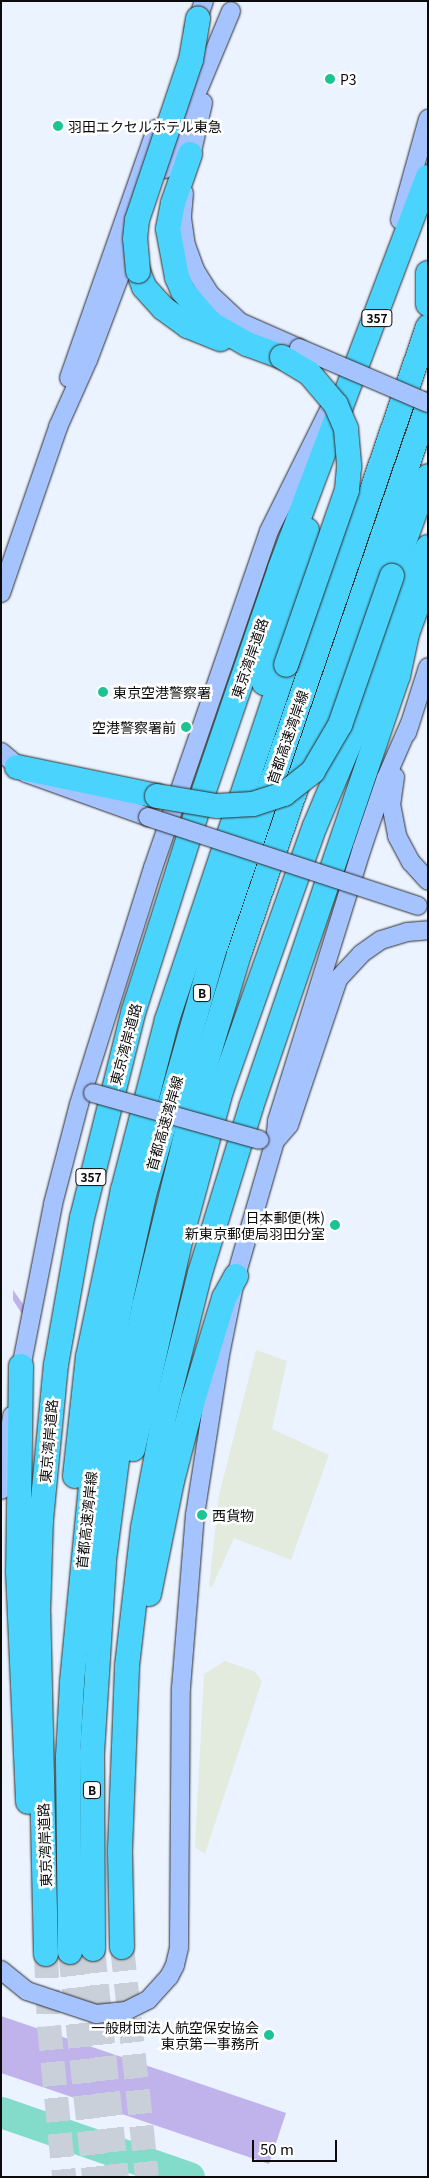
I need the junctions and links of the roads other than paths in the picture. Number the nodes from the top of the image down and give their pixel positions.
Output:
1 (232, 6) edge
2 (201, 10) edge
3 (428, 119) edge
4 (190, 154) junction
5 (428, 177) edge
6 (428, 273) edge
7 (428, 304) edge
8 (428, 327) edge
9 (247, 344) junction
10 (290, 352) junction
11 (428, 391) edge
12 (428, 404) edge
13 (58, 427) junction
14 (323, 457) junction
15 (428, 476) edge
16 (428, 547) edge
17 (428, 569) edge
18 (428, 576) edge
19 (1, 593) edge
20 (407, 634) junction
21 (384, 658) junction
22 (428, 668) edge
23 (410, 723) junction
24 (9, 760) edge
25 (153, 806) junction
26 (428, 881) edge
27 (423, 907) edge
28 (428, 930) edge
29 (167, 1020) junction
30 (229, 1070) junction
31 (91, 1089) junction
32 (266, 1138) junction
33 (236, 1276) junction
34 (21, 1366) junction
35 (1, 1490) edge
36 (99, 1632) junction
37 (72, 1682) junction
38 (122, 1782) junction
39 (45, 1929) junction
40 (122, 1947) tunnel mouth
41 (46, 1954) tunnel mouth
42 (1, 1970) edge

1 - 4 street
1 - 13 street
2 - 9 highway, bridge
2 - 13 street, bridge
3 - 31 street
4 - 9 highway
4 - 10 street
5 - 14 highway, 東京湾岸道路 / 357
6 - 7 highway
8 - 37 highway, 首都高速湾岸線 / B
9 - 10 highway
10 - 11 street, bridge
10 - 12 street, bridge
10 - 29 highway, bridge
12 - 36 highway, 首都高速湾岸線 / B
13 - 19 street
14 - 29 highway
14 - 39 highway, 東京湾岸道路 / 357
15 - 25 highway, bridge
16 - 21 highway
17 - 21 highway
18 - 20 highway
20 - 30 highway
20 - 38 highway
21 - 30 highway
22 - 23 street
23 - 26 street
23 - 32 street
24 - 25 highway
25 - 27 street, bridge
28 - 32 street
29 - 37 highway
30 - 36 highway
31 - 32 street, bridge
31 - 34 street
32 - 33 street
33 - 38 highway
33 - 42 street
34 - 35 street
34 - 39 highway
36 - 37 highway, 首都高速湾岸線 / B
38 - 40 highway
39 - 41 highway, 東京湾岸道路 / 357

